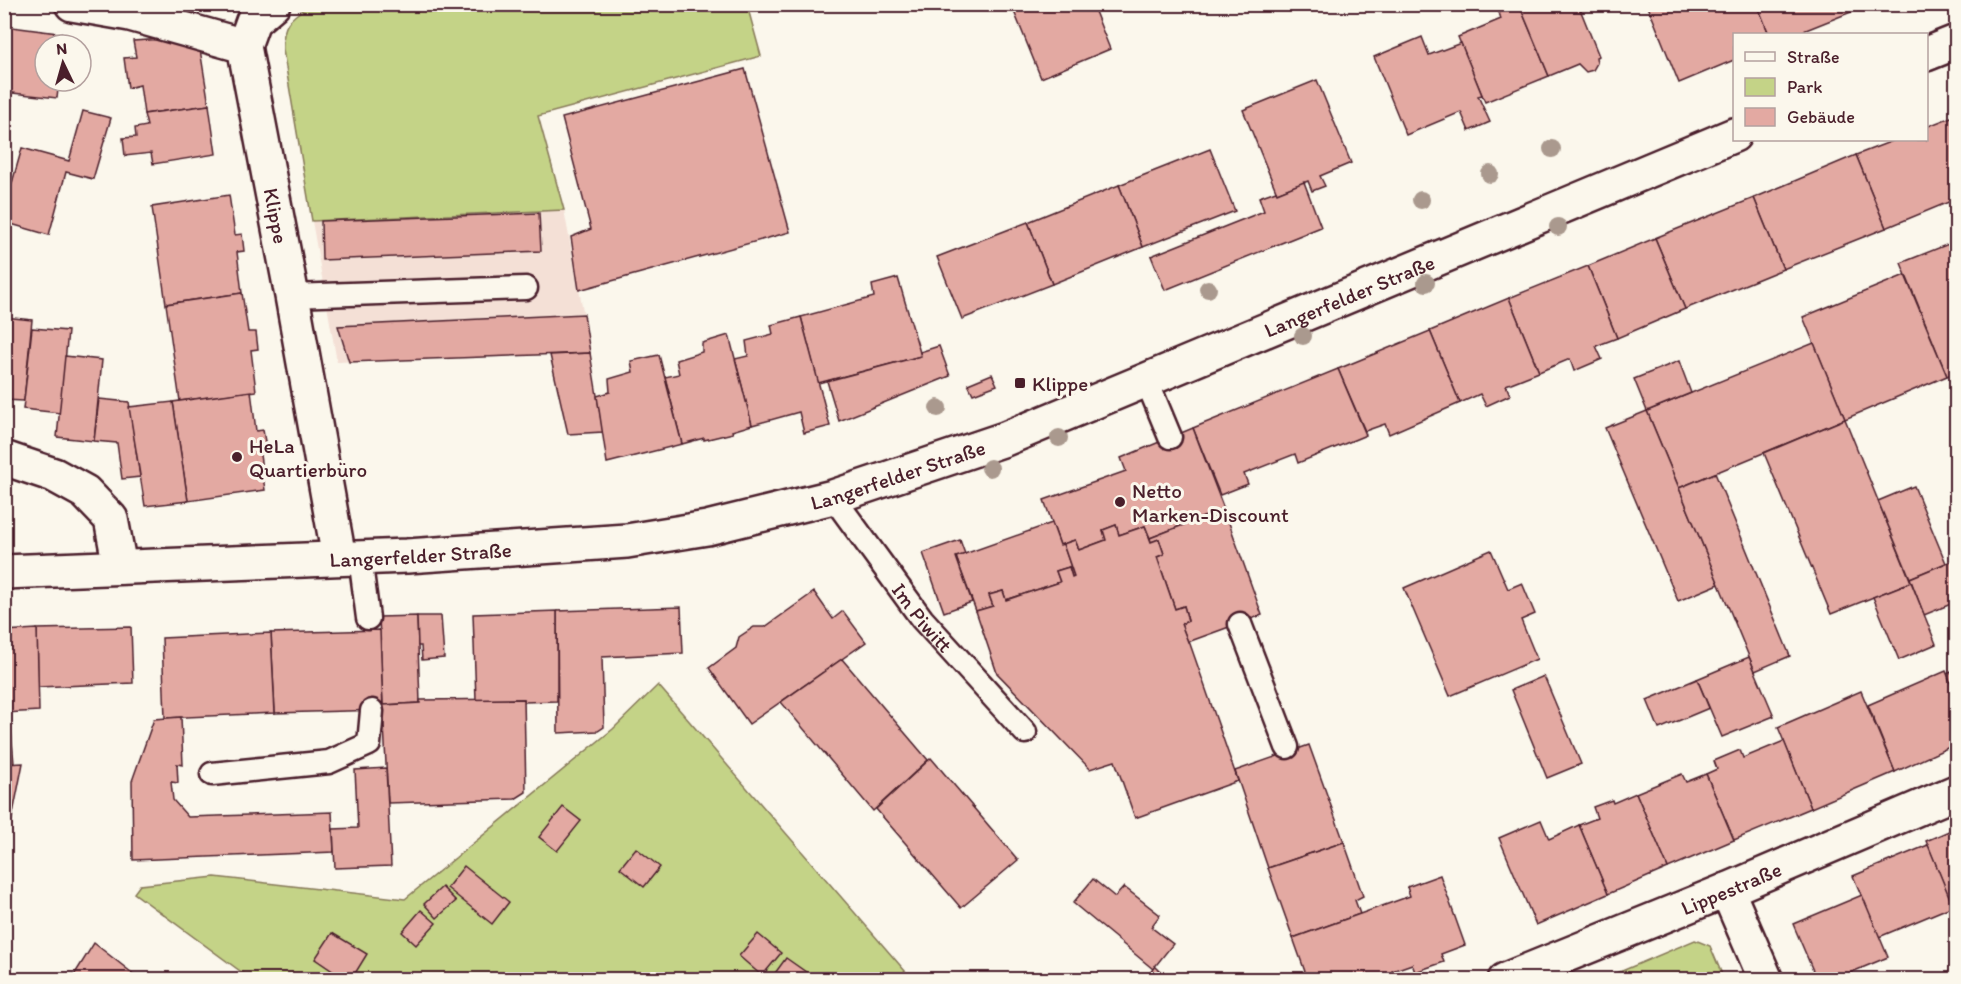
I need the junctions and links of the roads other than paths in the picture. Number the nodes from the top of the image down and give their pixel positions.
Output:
1 (72, 4) edge
2 (273, 4) edge
3 (1956, 42) edge
4 (244, 46) junction
5 (1928, 53) edge
6 (1733, 135) edge
7 (526, 288) dead end
8 (292, 296) junction
9 (1146, 379) junction
10 (1170, 438) dead end
11 (4, 458) edge
12 (833, 497) junction
13 (349, 557) junction
14 (120, 567) junction
15 (4, 572) edge
16 (368, 618) dead end
17 (1240, 624) dead end
18 (372, 711) dead end
19 (1024, 730) dead end
20 (1287, 747) dead end
21 (212, 774) dead end
22 (1956, 792) edge
23 (1727, 890) junction
24 (1505, 980) edge
25 (1766, 980) edge

1 - 4 main road
2 - 4 main road
3 - 5 main road
4 - 8 main road, Klippe
6 - 9 main road, Langerfelder Straße
7 - 8 lane
8 - 13 main road, Klippe
9 - 10 lane
9 - 12 main road, Langerfelder Straße
11 - 14 main road
12 - 13 main road, Langerfelder Straße
12 - 19 lane, Im Piwitt
13 - 14 main road, Langerfelder Straße
13 - 16 lane
14 - 15 main road, Langerfelder Straße
17 - 20 lane
18 - 21 lane
22 - 23 main road, Lippestraße
23 - 24 main road, Lippestraße
23 - 25 main road

